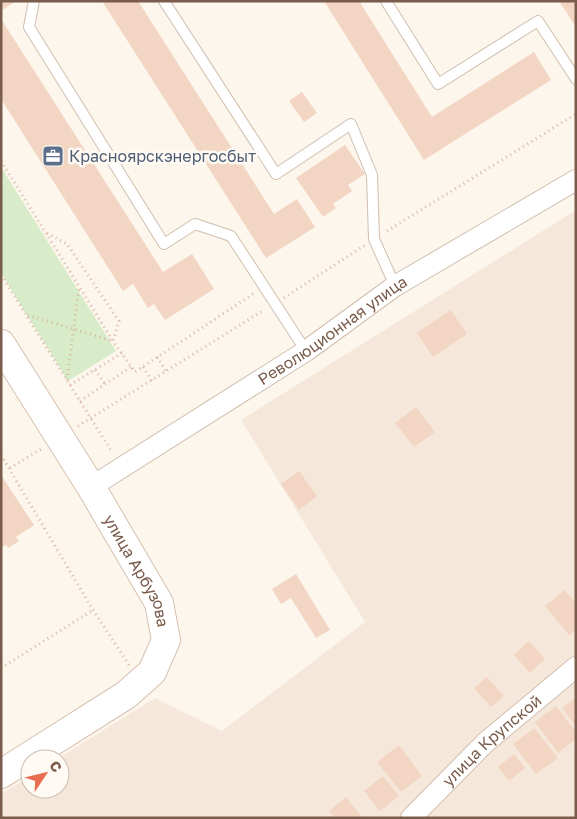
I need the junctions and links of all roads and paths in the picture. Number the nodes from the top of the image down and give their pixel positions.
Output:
1 (34, 1) edge
2 (164, 1) edge
3 (386, 1) edge
4 (576, 80) edge
5 (576, 114) edge
6 (1, 161) edge
7 (576, 180) edge
8 (46, 234) junction
9 (374, 239) junction
10 (1, 274) edge
11 (79, 286) junction
12 (395, 286) junction
13 (265, 287) junction
14 (275, 303) junction
15 (27, 315) junction
16 (73, 328) junction
17 (113, 341) junction
18 (306, 351) junction
19 (122, 353) junction
20 (157, 358) junction
21 (5, 359) edge
22 (131, 367) junction
23 (143, 367) junction
24 (95, 370) junction
25 (166, 371) junction
26 (67, 380) junction
27 (152, 381) junction
28 (105, 384) junction
29 (70, 385) junction
30 (80, 400) junction
31 (91, 419) junction
32 (60, 437) junction
33 (1, 455) edge
34 (121, 467) junction
35 (10, 468) junction
36 (91, 487) junction
37 (93, 610) junction
38 (576, 667) edge
39 (1, 668) edge
40 (140, 683) junction
41 (1, 774) edge
42 (411, 818) edge

1 - 13 lane
2 - 9 lane
3 - 4 lane
5 - 9 path
6 - 8 path
7 - 12 street, Революционная улица
8 - 11 path
8 - 17 path
9 - 12 lane
9 - 14 path
10 - 15 path
11 - 16 path
11 - 17 path
12 - 18 street, Революционная улица
13 - 14 lane
13 - 20 path
14 - 18 lane
14 - 25 path
15 - 16 path
15 - 26 path
16 - 17 path
16 - 26 path
17 - 19 path
18 - 34 street, Революционная улица
19 - 22 path
19 - 24 path
20 - 23 path
20 - 25 path
21 - 32 street, улица Арбузова
22 - 23 path
22 - 28 path
23 - 27 path
24 - 28 path
24 - 29 path
25 - 27 path
26 - 29 path
27 - 31 path
28 - 30 path
29 - 30 path
30 - 31 path
31 - 32 path
31 - 34 path
32 - 35 path
32 - 36 street, улица Арбузова
33 - 35 path
34 - 36 street, Революционная улица
35 - 37 path
36 - 40 street, улица Арбузова
37 - 39 path
37 - 40 path
38 - 42 street, улица Крупской
40 - 41 street, улица Арбузова

